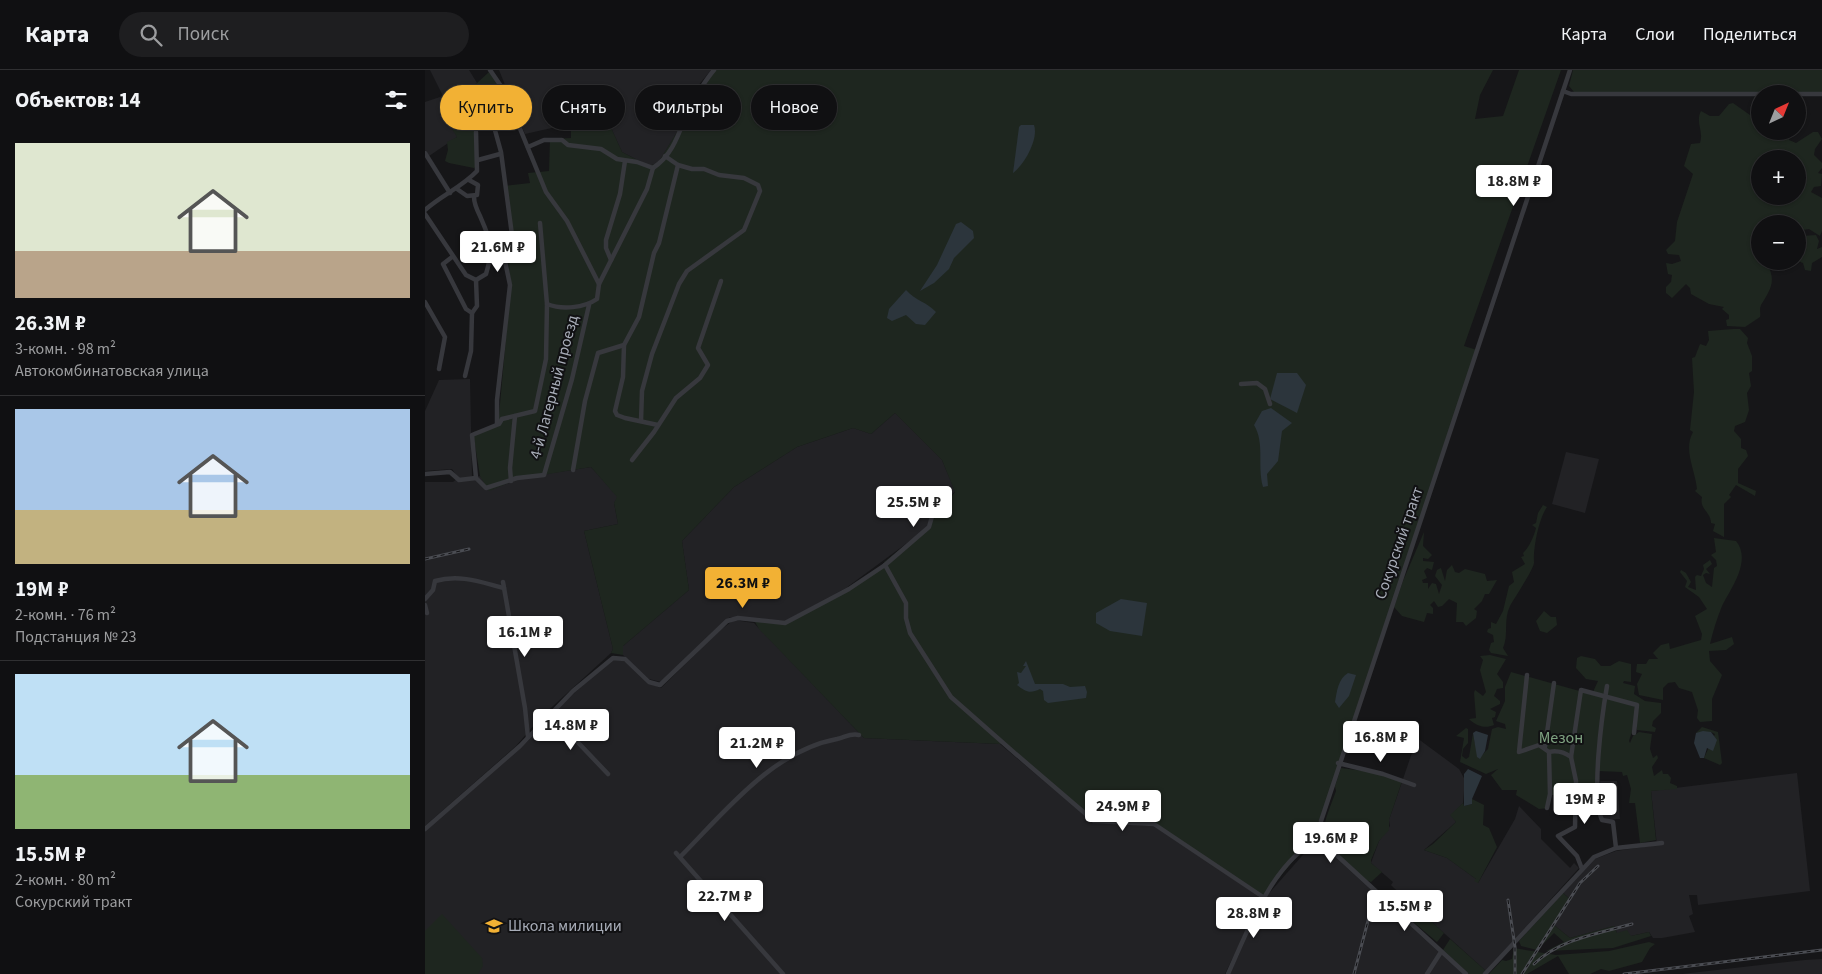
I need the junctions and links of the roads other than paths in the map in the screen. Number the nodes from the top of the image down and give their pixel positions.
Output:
1 (490, 70) edge
2 (714, 70) edge
3 (1570, 70) edge
4 (1563, 91) junction
5 (1822, 94) edge
6 (495, 130) edge
7 (476, 132) dead end
8 (528, 147) junction
9 (425, 154) edge
10 (500, 154) junction
11 (665, 156) junction
12 (478, 160) junction
13 (625, 161) junction
14 (678, 165) junction
15 (653, 168) junction
16 (469, 180) junction
17 (457, 189) junction
18 (450, 193) junction
19 (474, 197) junction
20 (425, 210) edge
21 (425, 214) edge
22 (540, 223) dead end
23 (512, 235) dead end
24 (492, 254) junction
25 (452, 257) junction
26 (611, 260) junction
27 (476, 280) junction
28 (721, 281) dead end
29 (599, 284) junction
30 (425, 302) edge
31 (546, 303) junction
32 (589, 305) junction
33 (472, 313) junction
34 (624, 345) junction
35 (439, 368) dead end
36 (465, 376) dead end
37 (1241, 384) dead end
38 (1270, 404) dead end
39 (515, 416) junction
40 (641, 421) junction
41 (497, 424) junction
42 (658, 424) junction
43 (632, 460) dead end
44 (573, 470) dead end
45 (425, 474) edge
46 (476, 478) junction
47 (511, 481) junction
48 (945, 498) dead end
49 (885, 565) junction
50 (425, 599) edge
51 (425, 605) edge
52 (427, 613) dead end
53 (1527, 675) dead end
54 (1555, 683) dead end
55 (1607, 686) dead end
56 (1605, 697) junction
57 (550, 713) junction
58 (1633, 733) dead end
59 (859, 735) dead end
60 (528, 736) junction
61 (1545, 747) junction
62 (1549, 752) junction
63 (1571, 757) junction
64 (1338, 763) junction
65 (608, 774) dead end
66 (1414, 785) dead end
67 (1547, 808) dead end
68 (425, 828) edge
69 (1322, 837) junction
70 (1662, 843) dead end
71 (1615, 848) junction
72 (1583, 869) junction
73 (1263, 897) junction
74 (1441, 952) junction
75 (783, 974) edge
76 (1228, 974) edge
77 (1427, 974) edge
78 (1466, 974) edge
79 (1485, 974) edge

1 - 8 street
2 - 11 street
3 - 4 street, Сокурский тракт
4 - 5 street
4 - 64 street, Сокурский тракт
6 - 10 street
7 - 12 street
8 - 13 street
8 - 29 street
9 - 18 street
10 - 12 street
10 - 23 street
11 - 14 street
11 - 15 street
12 - 16 street
13 - 15 street
13 - 26 street
14 - 34 street
14 - 40 street
15 - 26 street, 4-й Лагерный проезд
16 - 17 street
16 - 19 street
17 - 18 street
17 - 19 street
18 - 20 street
19 - 24 street
21 - 25 street
22 - 31 street
24 - 27 street
24 - 41 street
25 - 27 street
25 - 33 street
26 - 29 street, 4-й Лагерный проезд
27 - 33 street
28 - 42 street
29 - 32 street, 4-й Лагерный проезд
30 - 35 street
31 - 32 street
31 - 39 street
32 - 47 street, 4-й Лагерный проезд
33 - 36 street
34 - 40 street
34 - 44 street
37 - 38 street
39 - 41 street
39 - 47 street
40 - 42 street
41 - 46 street
42 - 43 street
45 - 46 street
46 - 47 street
48 - 49 street
49 - 57 street
49 - 73 street
50 - 60 street
51 - 52 street
53 - 61 street
54 - 61 street
55 - 56 street
56 - 58 street
56 - 63 street
56 - 71 street
57 - 60 street
57 - 65 street
59 - 75 street
60 - 68 street
61 - 62 street
62 - 63 street
62 - 67 street
63 - 72 street
64 - 66 street
64 - 69 street, Сокурский тракт
69 - 73 street
69 - 74 street
70 - 71 street
71 - 72 street
72 - 79 street
73 - 76 street
74 - 77 street
74 - 78 street

